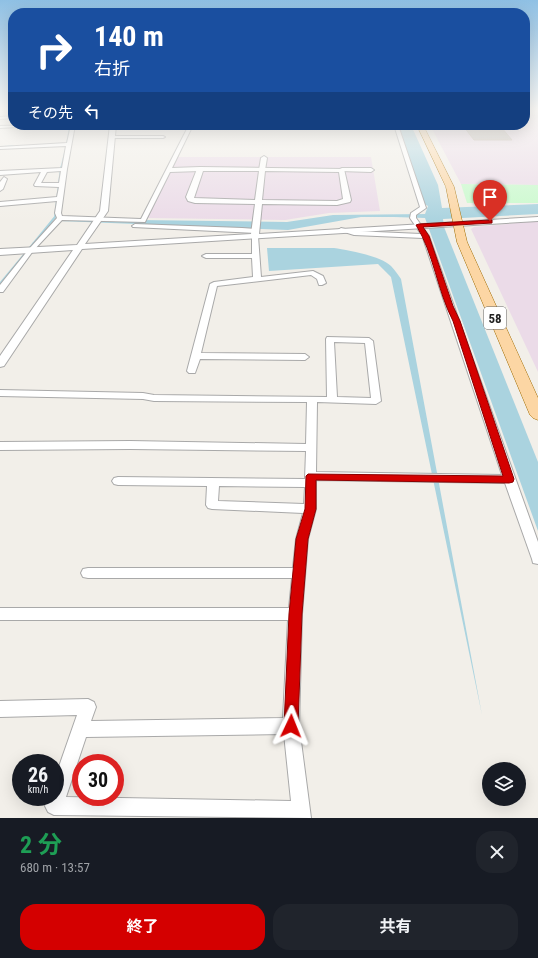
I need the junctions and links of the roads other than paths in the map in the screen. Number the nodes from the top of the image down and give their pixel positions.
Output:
1 (32, 146) edge
2 (69, 146) edge
3 (111, 146) edge
4 (181, 146) edge
5 (403, 146) edge
6 (430, 146) edge
7 (0, 148) edge
8 (264, 158) dead end
9 (64, 169) junction
10 (200, 169) junction
11 (45, 170) junction
12 (170, 170) junction
13 (262, 170) junction
14 (342, 170) junction
15 (371, 170) dead end
16 (0, 173) edge
17 (4, 179) dead end
18 (62, 185) junction
19 (0, 189) edge
20 (60, 199) junction
21 (259, 202) junction
22 (0, 204) edge
23 (60, 218) junction
24 (538, 219) edge
25 (457, 221) junction
26 (96, 223) junction
27 (419, 225) junction
28 (341, 230) junction
29 (256, 232) junction
30 (426, 236) junction
31 (80, 247) junction
32 (31, 250) junction
33 (0, 252) edge
34 (206, 256) dead end
35 (257, 256) junction
36 (257, 280) junction
37 (322, 283) dead end
38 (0, 290) edge
39 (197, 356) junction
40 (305, 357) dead end
41 (0, 364) edge
42 (192, 371) dead end
43 (0, 393) edge
44 (312, 399) junction
45 (332, 400) junction
46 (538, 416) edge
47 (0, 446) edge
48 (310, 448) junction
49 (509, 479) junction
50 (311, 480) junction
51 (118, 482) dead end
52 (213, 482) junction
53 (310, 509) junction
54 (538, 559) edge
55 (88, 573) dead end
56 (299, 573) junction
57 (0, 614) edge
58 (295, 614) junction
59 (0, 709) edge
60 (291, 726) junction
61 (81, 729) junction
62 (302, 814) edge

1 - 7 street
2 - 9 street
3 - 26 street
4 - 12 street
5 - 27 street
6 - 25 main road, 58
8 - 13 street
9 - 11 street
9 - 18 street
10 - 12 street
10 - 13 street
10 - 21 street
11 - 16 street
11 - 18 street
12 - 26 street
13 - 14 street
13 - 21 street
14 - 15 street
14 - 21 street
17 - 19 street
18 - 20 street
20 - 22 street
20 - 23 street
21 - 29 street
23 - 26 street
23 - 32 street
24 - 25 street
25 - 27 street
25 - 46 main road, 58
26 - 29 street
26 - 31 street
27 - 28 street
27 - 30 street
28 - 29 street
28 - 30 street
29 - 31 street
29 - 35 street
30 - 49 street
31 - 32 street
31 - 41 street
32 - 33 street
32 - 38 street
34 - 35 street
35 - 36 street
36 - 37 street
36 - 39 street
39 - 40 street
39 - 42 street
43 - 44 street
44 - 45 street
44 - 48 street
45 - 45 street
47 - 48 street
48 - 50 street
49 - 50 street
49 - 54 street
50 - 52 street
50 - 53 street
51 - 52 street
52 - 53 street
53 - 56 street
55 - 56 street
56 - 58 street
57 - 58 street
58 - 60 street
59 - 61 street
60 - 61 street
60 - 62 street
61 - 62 street

